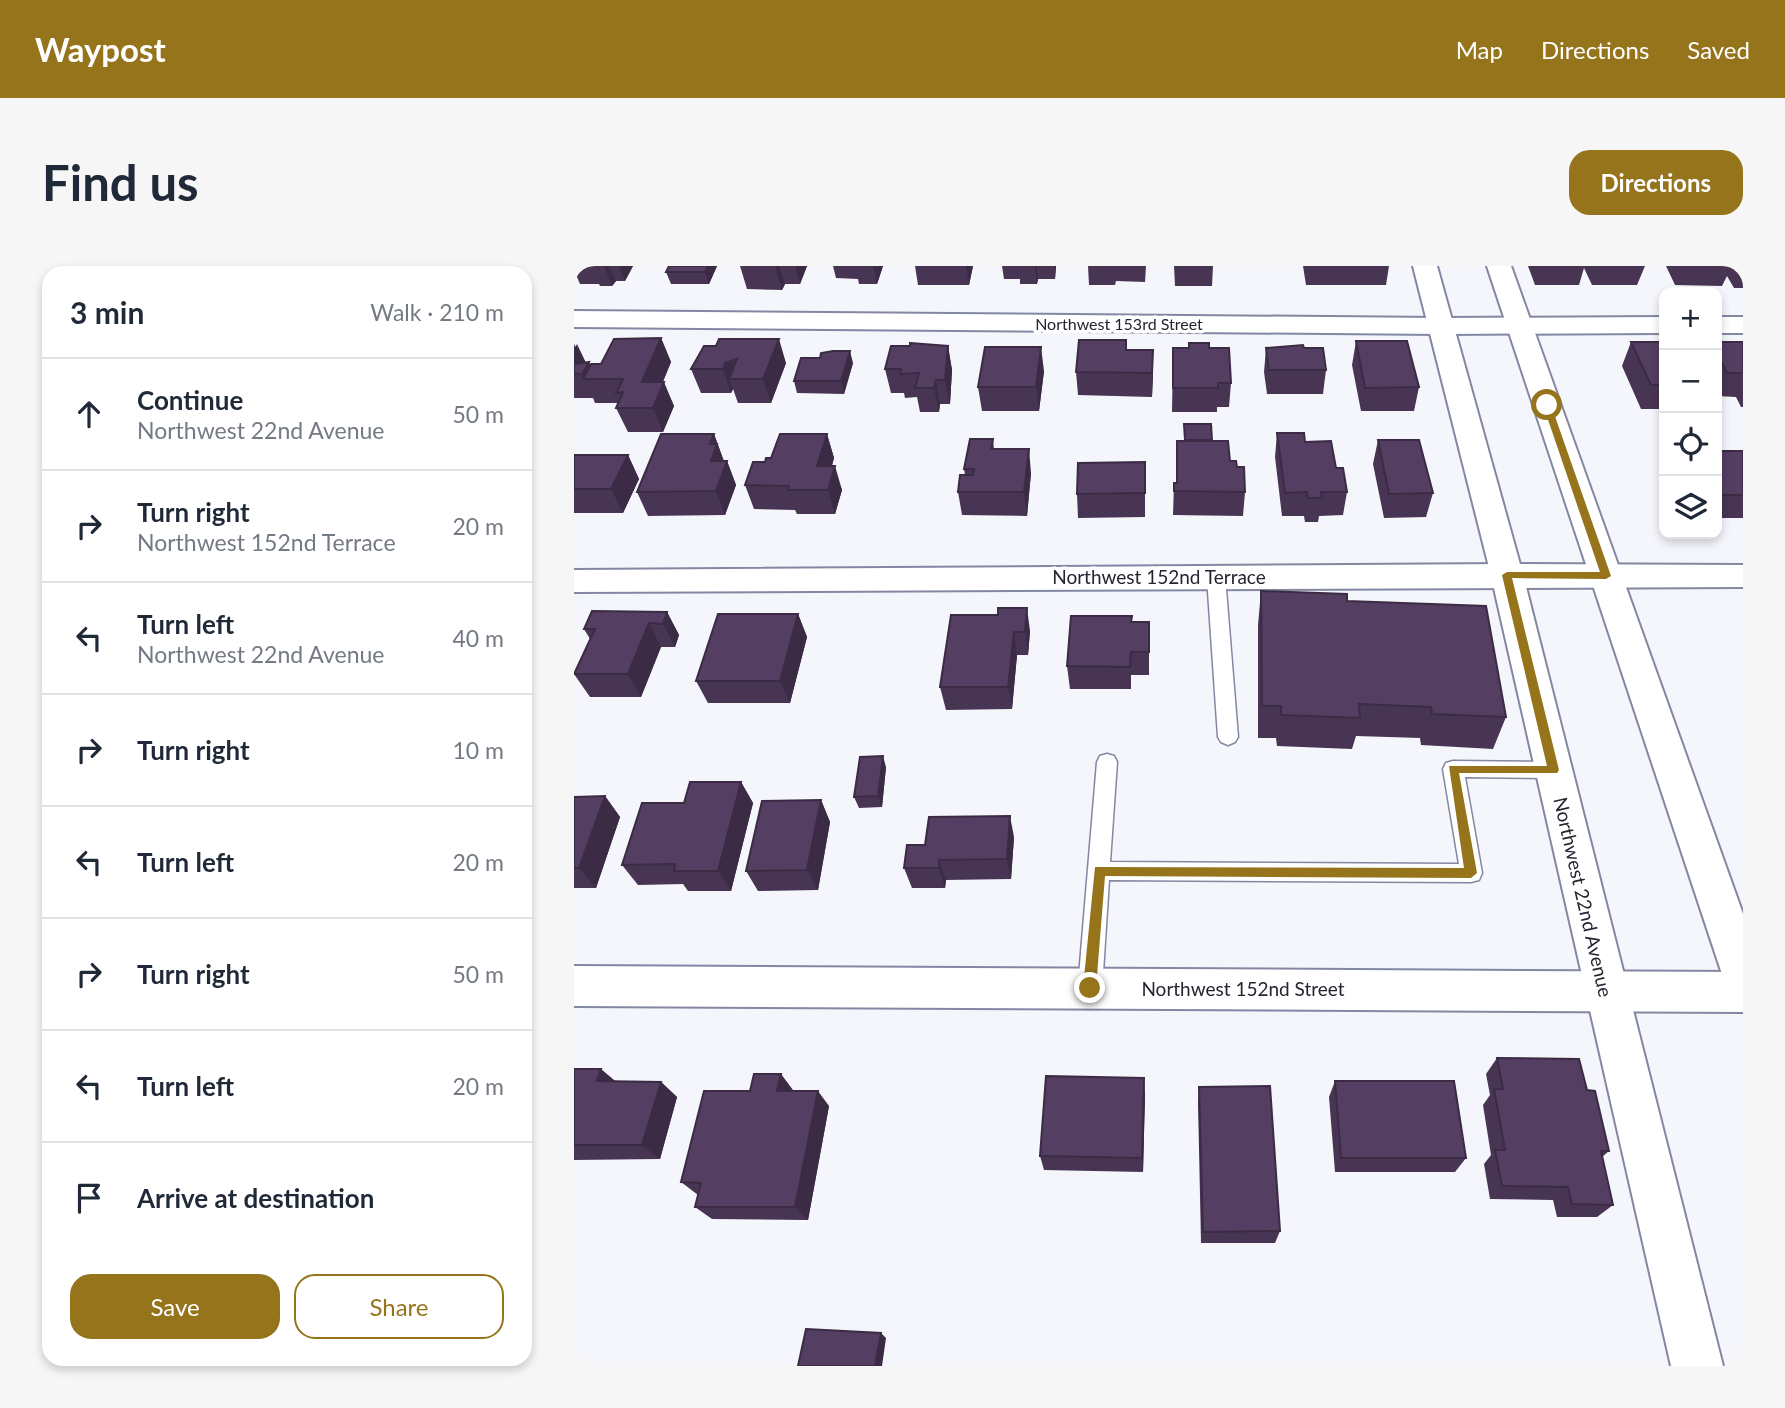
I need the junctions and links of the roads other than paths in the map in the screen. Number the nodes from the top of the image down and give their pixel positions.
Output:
1 (1425, 266) edge
2 (1499, 266) edge
3 (574, 319) edge
4 (1520, 325) junction
5 (1659, 325) edge
6 (1722, 325) edge
7 (1743, 325) edge
8 (1441, 327) junction
9 (1507, 575) junction
10 (1606, 576) junction
11 (1743, 576) edge
12 (1216, 577) junction
13 (574, 581) edge
14 (1228, 737) dead end
15 (1107, 762) dead end
16 (1553, 770) junction
17 (1099, 871) junction
18 (1743, 974) edge
19 (574, 986) edge
20 (1090, 988) junction
21 (1605, 991) junction
22 (1743, 992) edge
23 (1697, 1366) edge

1 - 8 street, Northwest 22nd Avenue
2 - 4 street
3 - 8 street, Northwest 153rd Street
4 - 5 street, Northwest 153rd Street
4 - 8 street, Northwest 153rd Street
4 - 10 street
6 - 7 street
8 - 9 street, Northwest 22nd Avenue
9 - 10 street, Northwest 152nd Terrace
9 - 12 street, Northwest 152nd Terrace
9 - 16 street, Northwest 22nd Avenue
10 - 11 street, Northwest 152nd Terrace
10 - 18 street
12 - 13 street, Northwest 152nd Terrace
12 - 14 lane
15 - 17 lane
16 - 17 lane
16 - 21 street, Northwest 22nd Avenue
17 - 20 lane
19 - 20 street, Northwest 152nd Street
20 - 21 street, Northwest 152nd Street
21 - 22 street, Northwest 152nd Street
21 - 23 street, Northwest 22nd Avenue

